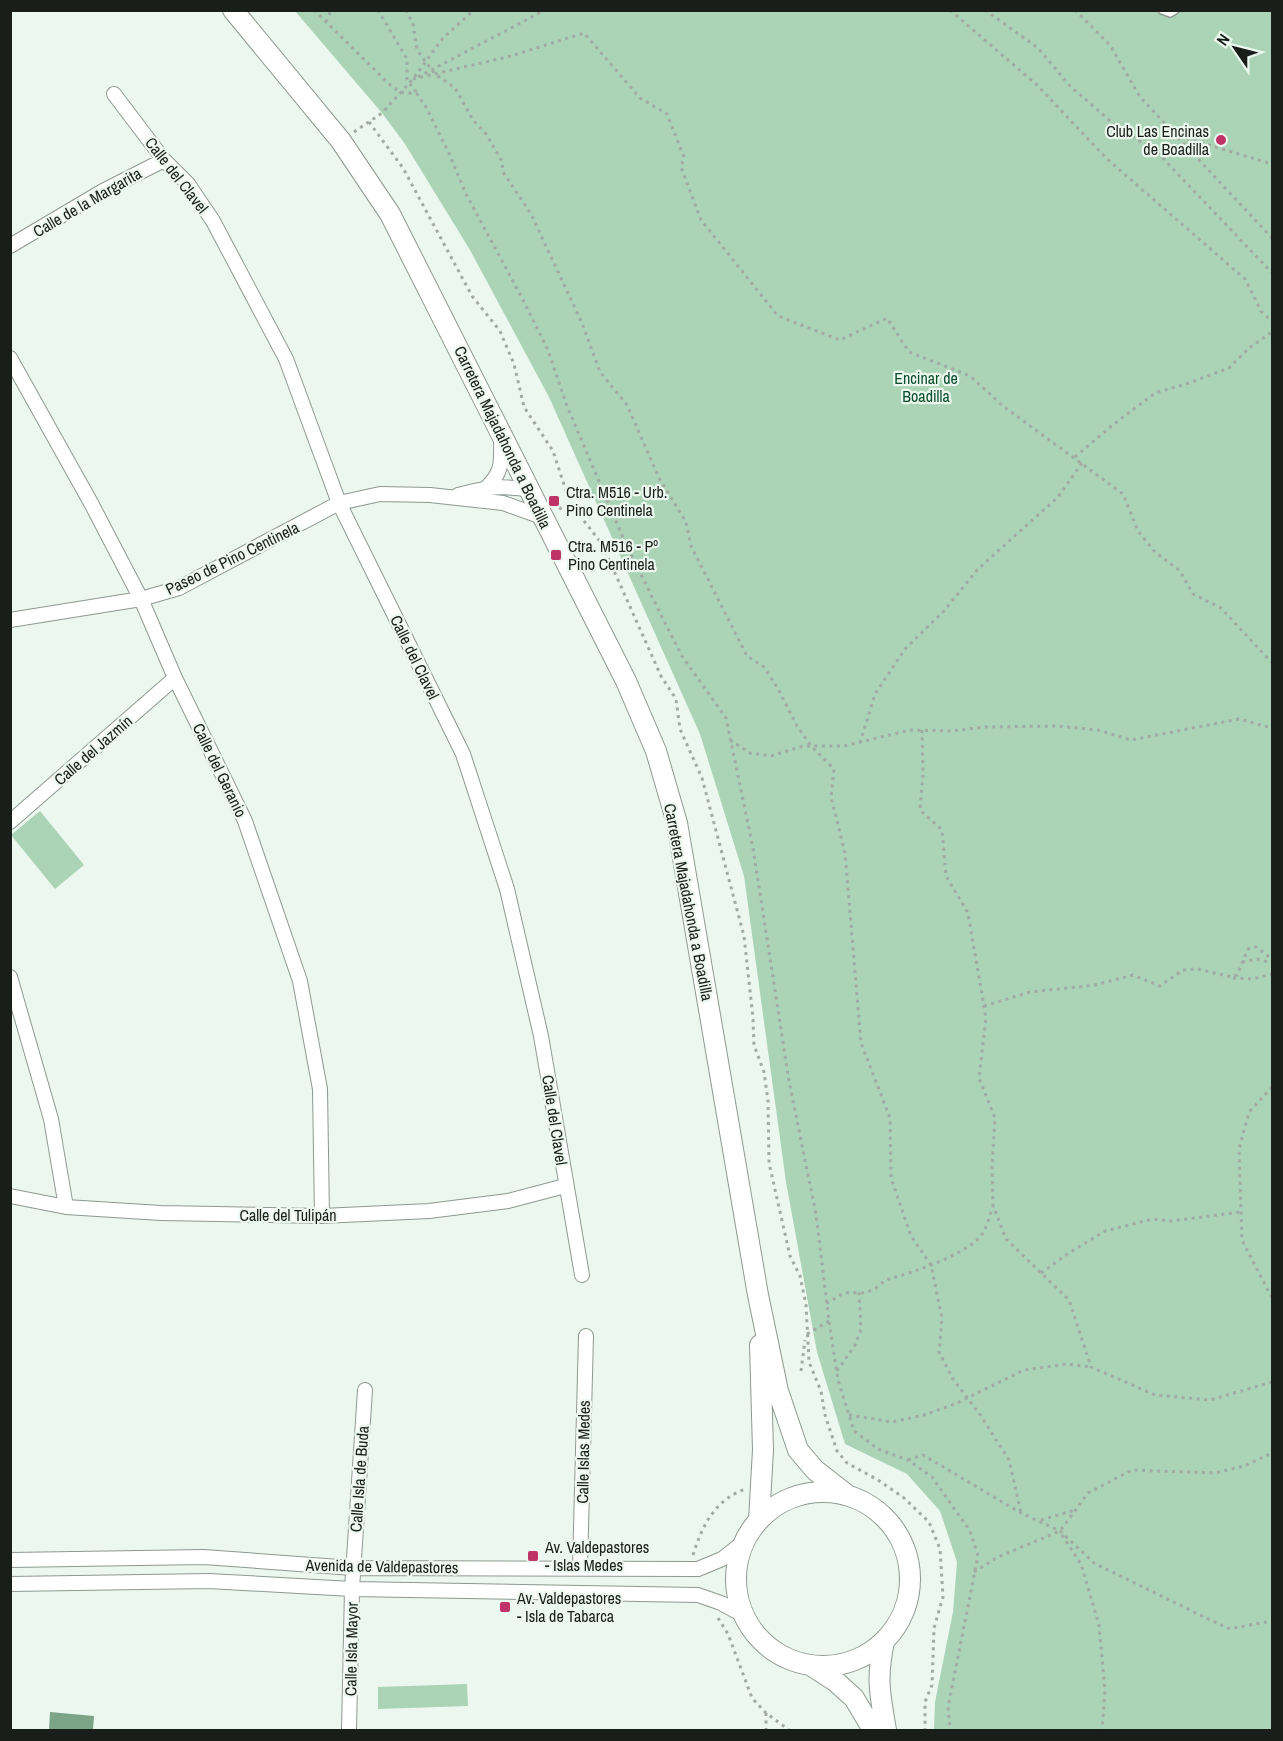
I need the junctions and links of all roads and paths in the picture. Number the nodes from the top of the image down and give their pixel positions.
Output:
1 (233, 10) edge
2 (314, 10) edge
3 (331, 10) edge
4 (378, 10) edge
5 (406, 10) edge
6 (474, 10) edge
7 (545, 10) edge
8 (950, 10) edge
9 (985, 10) edge
10 (1075, 10) edge
11 (1162, 10) edge
12 (1175, 10) edge
13 (326, 22) junction
14 (426, 62) junction
15 (431, 70) junction
16 (435, 74) junction
17 (413, 79) junction
18 (408, 84) junction
19 (400, 92) junction
20 (114, 94) dead end
21 (417, 94) junction
22 (1177, 136) junction
23 (341, 141) junction
24 (164, 159) junction
25 (1272, 164) edge
26 (1272, 238) edge
27 (10, 246) edge
28 (1272, 273) edge
29 (1272, 322) edge
30 (1272, 332) edge
31 (10, 358) edge
32 (500, 429) junction
33 (1075, 458) junction
34 (1082, 463) junction
35 (487, 487) junction
36 (531, 490) junction
37 (450, 496) junction
38 (339, 503) junction
39 (570, 503) dead end
40 (550, 513) junction
41 (141, 599) junction
42 (10, 620) edge
43 (1272, 663) edge
44 (175, 678) junction
45 (1272, 728) edge
46 (922, 730) junction
47 (730, 740) junction
48 (860, 743) junction
49 (811, 746) junction
50 (10, 822) edge
51 (1272, 959) edge
52 (1242, 963) junction
53 (1272, 963) edge
54 (1272, 974) edge
55 (10, 977) edge
56 (1231, 977) junction
57 (984, 1006) junction
58 (1272, 1087) edge
59 (565, 1186) junction
60 (10, 1196) edge
61 (993, 1205) junction
62 (66, 1207) junction
63 (1241, 1212) junction
64 (322, 1216) junction
65 (931, 1265) junction
66 (1041, 1273) junction
67 (582, 1275) dead end
68 (859, 1293) junction
69 (758, 1295) junction
70 (1272, 1298) edge
71 (826, 1303) junction
72 (828, 1321) junction
73 (806, 1335) junction
74 (585, 1336) dead end
75 (1091, 1367) junction
76 (801, 1371) dead end
77 (837, 1372) junction
78 (1272, 1382) edge
79 (364, 1390) dead end
80 (969, 1399) junction
81 (849, 1415) junction
82 (1272, 1452) edge
83 (908, 1460) junction
84 (847, 1495) junction
85 (1076, 1510) junction
86 (1021, 1513) junction
87 (759, 1520) junction
88 (1040, 1521) junction
89 (1060, 1531) junction
90 (745, 1541) junction
91 (10, 1560) edge
92 (580, 1567) junction
93 (353, 1568) junction
94 (974, 1572) junction
95 (10, 1584) edge
96 (352, 1589) junction
97 (698, 1595) junction
98 (743, 1616) junction
99 (1272, 1624) edge
100 (884, 1642) junction
101 (813, 1666) junction
102 (766, 1713) junction
103 (349, 1731) edge
104 (766, 1731) edge
105 (789, 1731) edge
106 (873, 1731) edge
107 (886, 1731) edge
108 (925, 1731) edge
109 (950, 1731) edge
110 (1102, 1731) edge

1 - 23 street, Carretera Majadahonda a Boadilla
2 - 13 path
3 - 13 path
4 - 18 path
5 - 14 path
6 - 14 path
7 - 15 path
8 - 29 path
9 - 28 path
10 - 22 path
11 - 12 lane
13 - 19 path
14 - 15 path
14 - 17 path
15 - 16 path
15 - 17 path
16 - 17 path
16 - 33 path
16 - 49 path
17 - 18 path
18 - 19 path
18 - 21 path
19 - 21 path
19 - 23 path
20 - 24 street, Calle del Clavel
21 - 47 path
22 - 25 path
22 - 26 path
23 - 32 street, Carretera Majadahonda a Boadilla
24 - 27 street, Calle de la Margarita
24 - 38 street, Calle del Clavel
30 - 33 path
31 - 41 street, Calle del Geranio
32 - 35 street
32 - 36 street, Carretera Majadahonda a Boadilla
33 - 34 path
34 - 43 path
34 - 48 path
35 - 36 street
35 - 37 street
36 - 40 street, Carretera Majadahonda a Boadilla
37 - 38 street, Paseo de Pino Centinela
37 - 40 street
38 - 41 street, Paseo de Pino Centinela
38 - 59 street, Calle del Clavel
39 - 40 path
40 - 69 street, Carretera Majadahonda a Boadilla
41 - 42 street, Paseo de Pino Centinela
41 - 44 street, Calle del Geranio
44 - 50 street, Calle del Jazmín
44 - 64 street, Calle del Geranio
45 - 46 path
46 - 48 path
46 - 57 path
47 - 49 path
47 - 71 path
48 - 49 path
49 - 65 path
51 - 52 path
52 - 53 path
52 - 56 path
54 - 56 path
55 - 62 street
56 - 57 path
57 - 61 path
58 - 63 path
59 - 64 street, Calle del Tulipán
59 - 67 street, Calle del Clavel
60 - 62 street, Calle del Tulipán
61 - 65 path
61 - 66 path
62 - 64 street, Calle del Tulipán
63 - 66 path
63 - 70 path
65 - 68 path
65 - 80 path
66 - 75 path
68 - 71 path
68 - 77 path
69 - 84 street, Carretera Majadahonda a Boadilla
69 - 87 street, Carretera Majadahonda a Boadilla
71 - 72 path
72 - 73 path
72 - 77 path
73 - 76 path
73 - 108 path
74 - 92 street, Calle Islas Medes
75 - 78 path
75 - 80 path
77 - 81 path
79 - 93 street, Calle Isla de Buda
80 - 81 path
80 - 86 path
81 - 83 path
82 - 85 path
83 - 86 path
83 - 94 path
84 - 87 street
84 - 100 street
85 - 88 path
85 - 89 path
86 - 88 path
87 - 90 street
88 - 89 path
89 - 94 path
89 - 99 path
89 - 110 path
90 - 92 street, Avenida de Valdepastores
90 - 98 street
91 - 93 street, Avenida de Valdepastores
92 - 93 street, Avenida de Valdepastores
93 - 96 street, Calle Isla Mayor
94 - 109 path
95 - 96 street, Avenida de Valdepastores
96 - 97 street, Avenida de Valdepastores
96 - 103 street, Calle Isla Mayor
97 - 98 street, Avenida de Valdepastores
97 - 102 path
98 - 101 street
100 - 101 street
100 - 107 street
101 - 106 street
102 - 104 path
102 - 105 path

